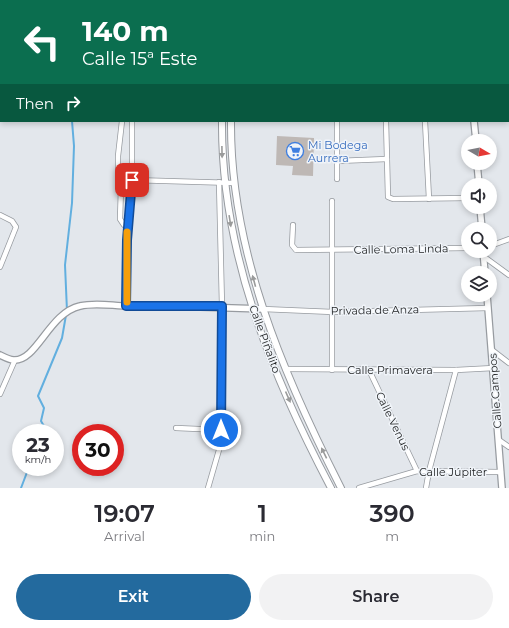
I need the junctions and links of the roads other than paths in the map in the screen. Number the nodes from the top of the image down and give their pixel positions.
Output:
1 (122, 122) edge
2 (132, 122) edge
3 (222, 122) edge
4 (231, 122) edge
5 (336, 122) edge
6 (386, 122) edge
7 (425, 122) edge
8 (474, 122) edge
9 (475, 134) edge
10 (387, 159) junction
11 (337, 161) junction
12 (132, 180) junction
13 (337, 180) dead end
14 (222, 182) junction
15 (234, 183) junction
16 (461, 198) edge
17 (429, 199) junction
18 (332, 201) dead end
19 (0, 216) edge
20 (128, 225) junction
21 (293, 225) dead end
22 (509, 239) edge
23 (497, 243) edge
24 (461, 248) edge
25 (333, 250) junction
26 (488, 258) edge
27 (0, 267) edge
28 (509, 275) edge
29 (488, 302) edge
30 (126, 306) junction
31 (222, 306) junction
32 (253, 308) junction
33 (488, 308) junction
34 (263, 309) junction
35 (333, 312) junction
36 (492, 350) junction
37 (0, 355) edge
38 (15, 360) junction
39 (509, 362) edge
40 (494, 368) junction
41 (286, 369) junction
42 (332, 370) junction
43 (368, 370) junction
44 (456, 370) junction
45 (0, 394) edge
46 (176, 428) dead end
47 (221, 430) junction
48 (498, 440) junction
49 (509, 448) edge
50 (417, 471) junction
51 (429, 472) junction
52 (501, 472) junction
53 (208, 488) edge
54 (331, 488) edge
55 (341, 488) edge
56 (359, 488) edge
57 (426, 488) edge
58 (502, 488) edge

1 - 20 street
2 - 12 street
3 -> 14 main road, Calle Piñalito
4 - 15 main road, Calle Piñalito
5 - 11 street
6 - 10 street
7 - 17 street
8 - 9 street
10 - 11 street
10 - 17 street
11 - 13 street
12 - 14 street
12 - 20 street
14 - 15 street
14 - 31 street
14 -> 32 main road, Calle Piñalito
34 -> 15 main road, Calle Piñalito
16 - 17 street
18 - 25 street
19 - 27 street
20 - 30 street
21 - 25 street, Calle Loma Linda
22 - 23 street
24 - 25 street, Calle Loma Linda
25 - 35 street
26 - 28 street
29 - 33 street, Calle Campos
30 - 31 street
30 - 38 street
31 - 32 street
31 - 47 street
32 - 34 street
32 -> 54 main road, Calle Piñalito
33 - 35 street, Privada de Anza
33 - 36 street, Calle Campos
34 - 35 street, Privada de Anza
34 - 41 main road, Calle Piñalito
35 - 42 street
36 - 39 street
36 - 40 street, Calle Campos
37 - 38 street
38 - 45 street
40 - 44 street, Calle Primavera
40 - 48 street, Calle Campos
41 - 42 street, Calle Primavera
55 -> 41 main road, Calle Piñalito
42 - 43 street, Calle Primavera
43 - 44 street, Calle Primavera
43 - 50 street, Calle Venus
44 - 51 street
46 - 47 street
47 - 53 street
48 - 49 street
48 - 52 street, Calle Campos
50 - 51 street, Calle Júpiter
50 - 56 street, Calle Júpiter
51 - 52 street, Calle Júpiter
51 - 57 street
52 - 58 street, Calle Campos

